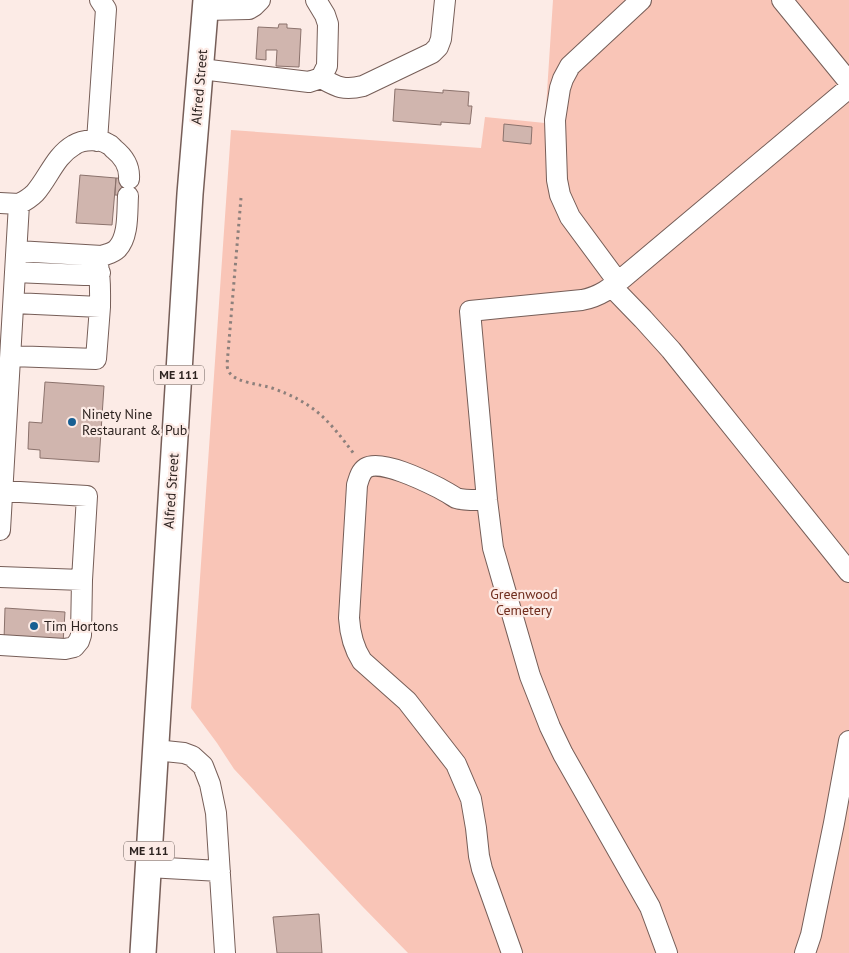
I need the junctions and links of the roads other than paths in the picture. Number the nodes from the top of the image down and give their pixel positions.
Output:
1 (100, 0) edge
2 (260, 0) edge
3 (316, 0) edge
4 (444, 0) edge
5 (641, 0) edge
6 (782, 0) edge
7 (205, 5) edge
8 (200, 69) junction
9 (320, 78) junction
10 (849, 82) edge
11 (849, 88) edge
12 (97, 141) junction
13 (10, 204) edge
14 (17, 251) junction
15 (99, 261) junction
16 (15, 272) junction
17 (615, 285) junction
18 (14, 303) junction
19 (100, 308) junction
20 (11, 356) junction
21 (3, 490) junction
22 (487, 500) junction
23 (0, 530) edge
24 (849, 572) edge
25 (0, 577) edge
26 (82, 580) junction
27 (0, 645) edge
28 (849, 741) edge
29 (155, 750) junction
30 (148, 867) junction
31 (220, 871) junction
32 (143, 953) edge
33 (225, 953) edge
34 (512, 953) edge
35 (667, 953) edge
36 (805, 953) edge

1 - 12 street
2 - 7 street
3 - 9 street
4 - 9 street
5 - 17 street
6 - 10 street
7 - 8 main road, Alfred Street / ME 111
8 - 9 street
8 - 29 main road, Alfred Street / ME 111
11 - 17 street
12 - 13 street
12 - 15 street
13 - 14 street
14 - 15 street
14 - 16 street
15 - 16 street
15 - 19 street
16 - 18 street
17 - 22 street
17 - 24 street
18 - 19 street
18 - 20 street
19 - 20 street
20 - 21 street
21 - 23 street
21 - 26 street
22 - 34 street
22 - 35 street
25 - 26 street
26 - 27 street
28 - 36 street
29 - 30 main road, Alfred Street / ME 111
29 - 31 street
30 - 31 street
30 - 32 main road, Alfred Street / ME 111
31 - 33 street

